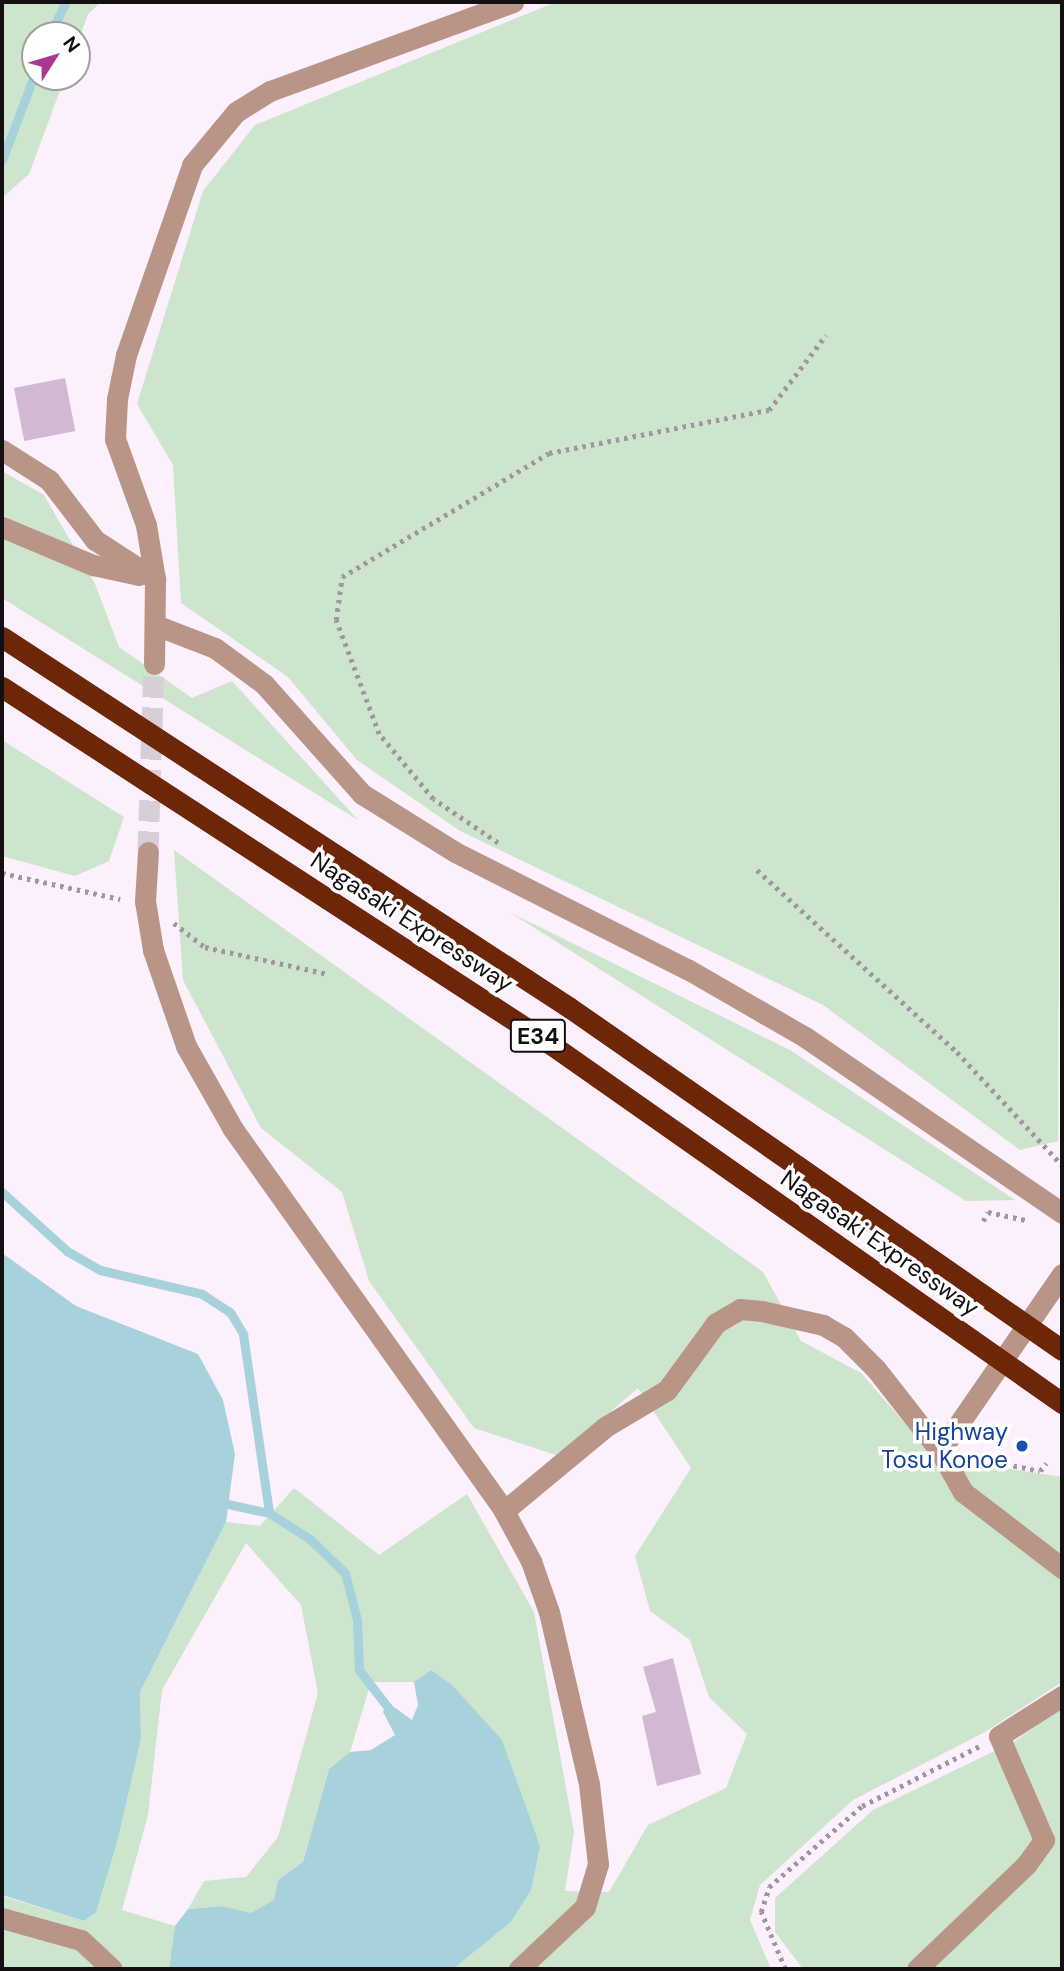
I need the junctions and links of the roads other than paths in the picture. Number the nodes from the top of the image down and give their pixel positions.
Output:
1 (513, 2) edge
2 (2, 450) edge
3 (2, 527) edge
4 (155, 579) junction
5 (158, 626) junction
6 (2, 637) edge
7 (154, 664) tunnel mouth
8 (2, 687) edge
9 (148, 852) tunnel mouth
10 (1062, 1213) edge
11 (1062, 1274) edge
12 (1062, 1350) edge
13 (1062, 1403) edge
14 (946, 1444) junction
15 (504, 1511) junction
16 (1062, 1568) edge
17 (1062, 1696) edge
18 (2, 1918) edge
19 (113, 1969) edge
20 (519, 1969) edge
21 (917, 1969) edge

1 - 4 street
2 - 4 street
3 - 4 street
4 - 5 street
5 - 7 street
5 - 10 street
6 - 12 highway, Nagasaki Expressway / E34
8 - 13 highway, Nagasaki Expressway / E34
9 - 15 street
11 - 14 street
14 - 15 street
14 - 16 street
15 - 20 street
17 - 21 street
18 - 19 street

